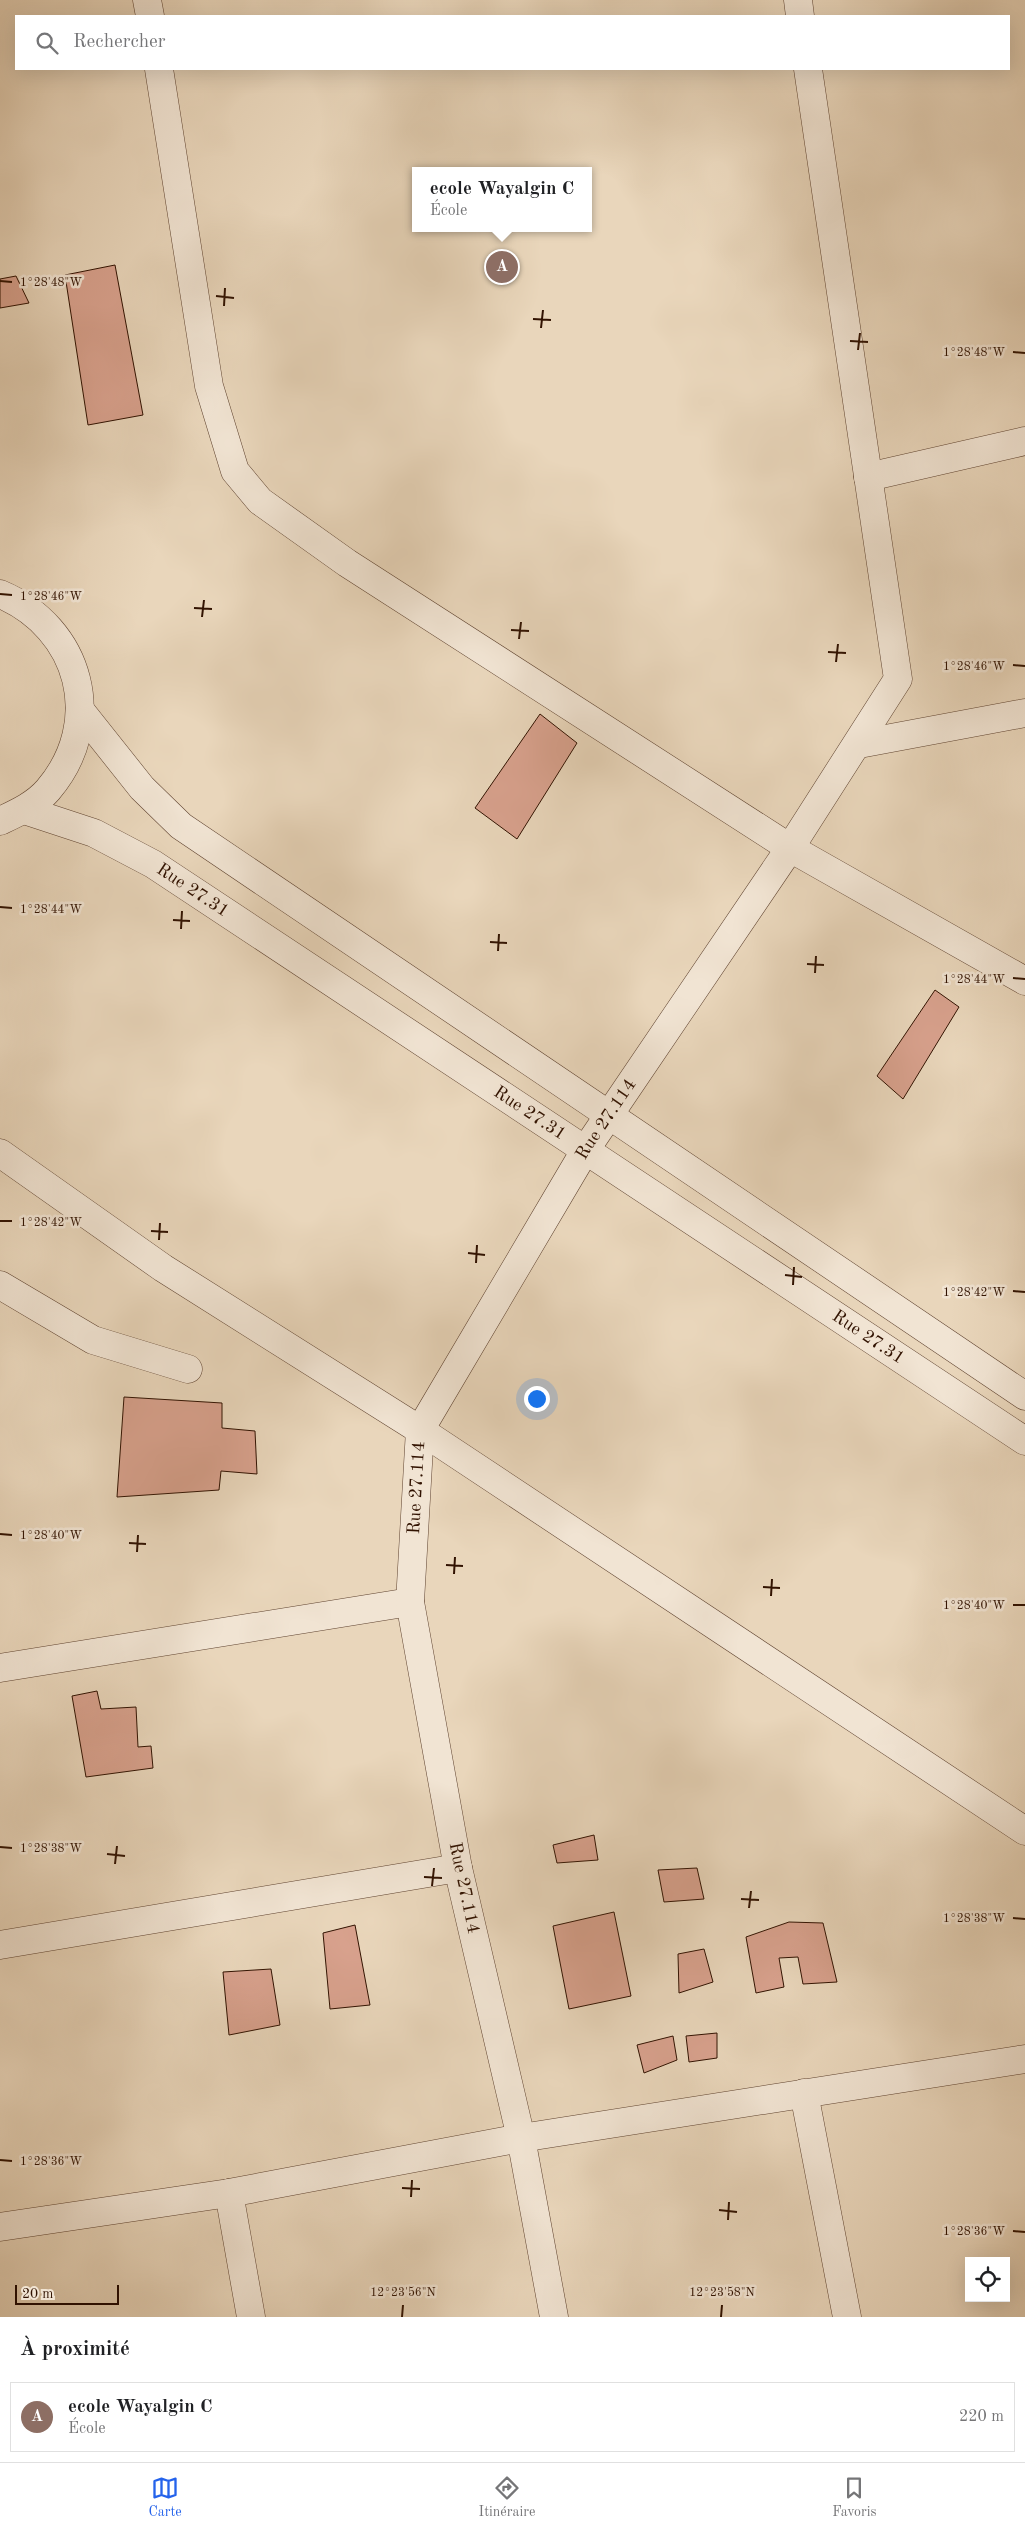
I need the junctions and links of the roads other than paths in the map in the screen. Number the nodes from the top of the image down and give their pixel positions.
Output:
1 (147, 0) edge
2 (798, 0) edge
3 (150, 15) edge
4 (800, 15) edge
5 (159, 70) edge
6 (808, 70) edge
7 (1025, 440) edge
8 (868, 477) junction
9 (0, 594) edge
10 (80, 710) junction
11 (1025, 713) edge
12 (859, 744) junction
13 (12, 816) edge
14 (790, 848) junction
15 (1025, 981) edge
16 (608, 1116) junction
17 (586, 1149) junction
18 (0, 1153) edge
19 (0, 1284) edge
20 (188, 1369) dead end
21 (1025, 1396) edge
22 (420, 1430) junction
23 (1025, 1441) edge
24 (410, 1602) junction
25 (0, 1668) edge
26 (1025, 1831) edge
27 (458, 1868) junction
28 (0, 1945) edge
29 (1025, 2059) edge
30 (804, 2093) junction
31 (521, 2138) junction
32 (229, 2193) junction
33 (0, 2228) edge
34 (251, 2317) edge
35 (554, 2317) edge
36 (847, 2317) edge

1 - 3 street
2 - 4 street
5 - 14 street
6 - 8 street, Rue 27.114
7 - 8 street
8 - 12 street, Rue 27.114
9 - 10 street
10 - 13 street
10 - 16 street
11 - 12 street
12 - 14 street, Rue 27.114
13 - 17 street, Rue 27.31
14 - 15 street
14 - 16 street, Rue 27.114
16 - 17 street, Rue 27.114
16 - 21 street
17 - 22 street, Rue 27.114
17 - 23 street, Rue 27.31
18 - 22 street
19 - 20 street
22 - 24 street, Rue 27.114
22 - 26 street
24 - 25 street
24 - 27 street, Rue 27.114
27 - 28 street
27 - 31 street, Rue 27.114
29 - 30 street
30 - 31 street
30 - 36 street
31 - 32 street
31 - 35 street, Rue 27.114
32 - 33 street
32 - 34 street

